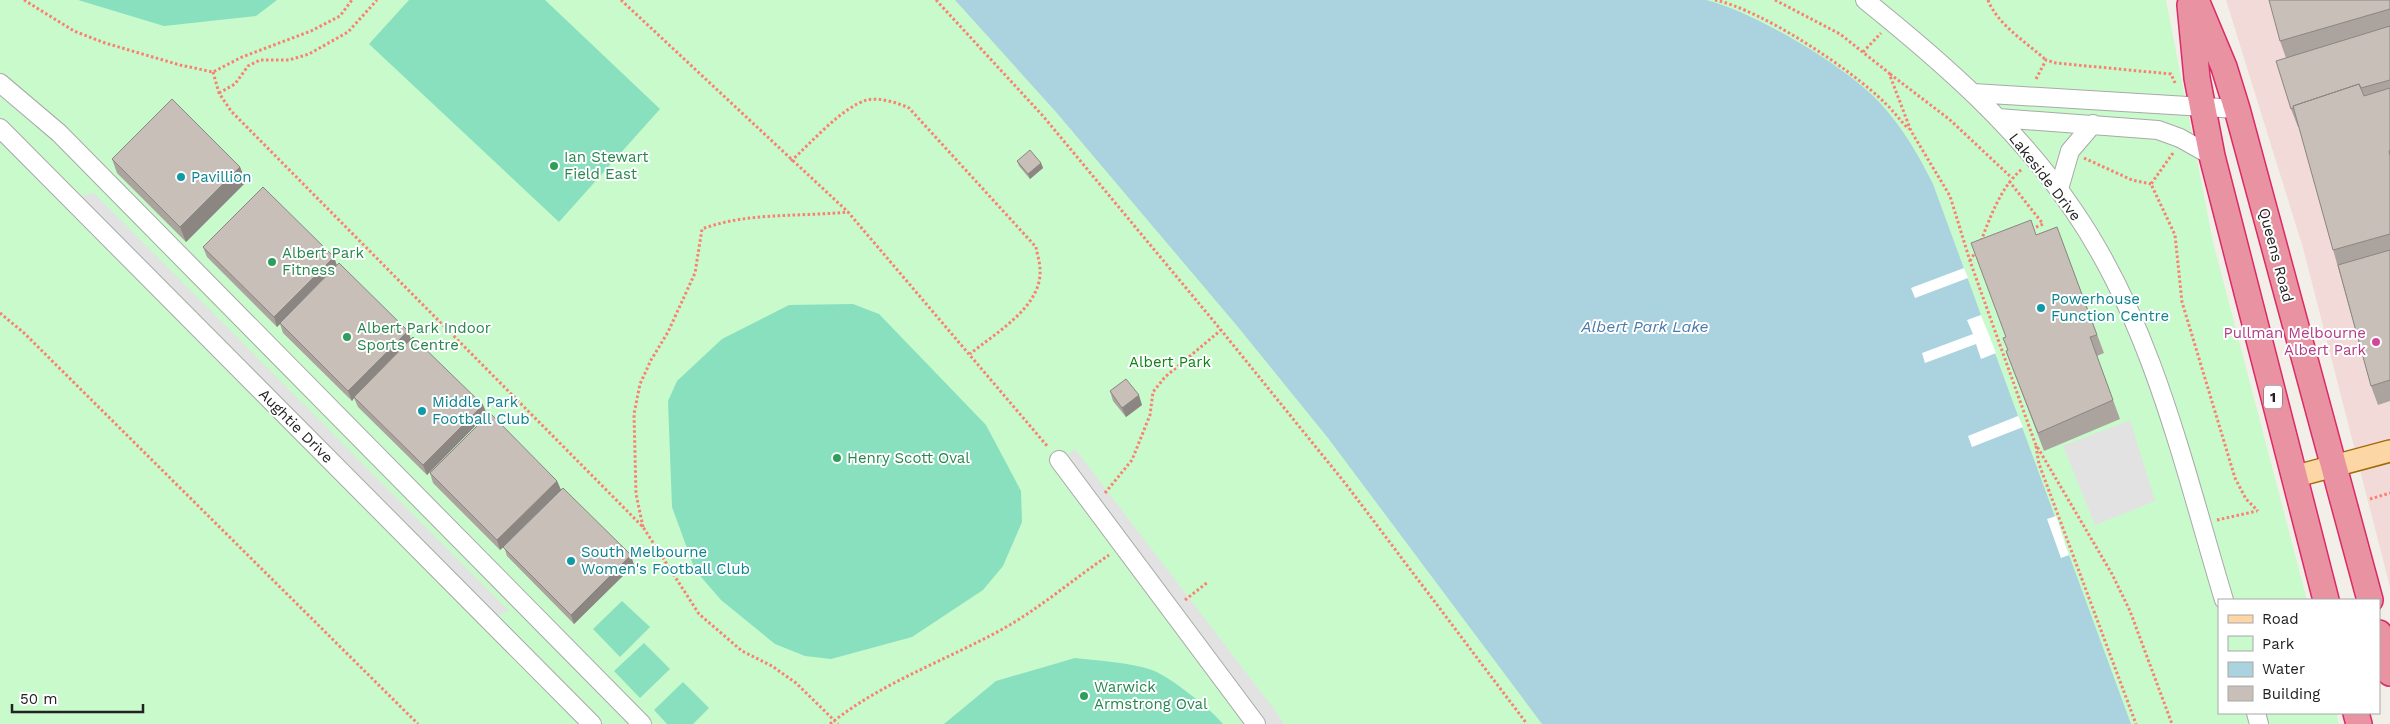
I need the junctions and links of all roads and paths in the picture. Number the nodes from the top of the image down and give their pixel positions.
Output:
1 (24, 0) edge
2 (352, 0) edge
3 (377, 0) edge
4 (621, 0) edge
5 (936, 0) edge
6 (1715, 0) edge
7 (1775, 0) edge
8 (1865, 0) edge
9 (1988, 0) edge
10 (2190, 0) edge
11 (2196, 0) edge
12 (1892, 22) junction
13 (1863, 52) junction
14 (2046, 60) junction
15 (213, 72) junction
16 (1889, 73) junction
17 (2036, 79) dead end
18 (0, 83) edge
19 (219, 92) junction
20 (1973, 93) junction
21 (2192, 106) junction
22 (2237, 109) junction
23 (1998, 118) junction
24 (2093, 124) junction
25 (0, 128) edge
26 (1911, 131) junction
27 (2180, 138) junction
28 (2070, 151) junction
29 (2212, 156) junction
30 (790, 161) junction
31 (2009, 181) junction
32 (2151, 184) junction
33 (2059, 189) junction
34 (848, 212) junction
35 (2025, 232) edge
36 (1970, 261) junction
37 (0, 313) edge
38 (1221, 330) junction
39 (970, 355) junction
40 (2035, 443) junction
41 (2390, 451) edge
42 (1059, 460) joint
43 (2334, 466) junction
44 (2293, 477) junction
45 (2390, 493) edge
46 (2370, 499) dead end
47 (1092, 502) junction
48 (2201, 525) junction
49 (643, 527) junction
50 (1124, 545) junction
51 (2357, 554) junction
52 (2316, 565) junction
53 (1208, 582) dead end
54 (2224, 599) edge
55 (2326, 599) edge
56 (2370, 599) edge
57 (1173, 610) junction
58 (2380, 637) edge
59 (2390, 674) edge
60 (835, 720) junction
61 (418, 724) edge
62 (592, 724) edge
63 (642, 724) edge
64 (830, 724) edge
65 (838, 724) edge
66 (1256, 724) edge
67 (1527, 724) edge
68 (2136, 724) edge
69 (2172, 724) edge

1 - 15 path
2 - 15 path
3 - 19 path
4 - 30 path
5 - 38 path
6 - 26 path
7 - 13 path
8 - 12 street, Lakeside Drive
9 - 14 path
10 - 21 highway, 1
11 - 22 highway, Queens Road
12 - 13 path
12 - 20 street, Lakeside Drive
13 - 16 path
14 - 17 path
14 - 21 path
15 - 19 path
16 - 26 path
16 - 31 path
18 - 63 street
19 - 49 path
20 - 21 street
20 - 23 street, Lakeside Drive
21 - 22 street
21 - 29 highway, 1
22 - 43 highway, Queens Road
23 - 24 street
23 - 33 street, Lakeside Drive
24 - 27 street
24 - 28 street
25 - 62 street, Aughtie Drive
26 - 36 path
27 - 29 street
27 - 32 path
28 - 32 path
28 - 33 street
29 - 44 highway, 1
30 - 34 path
30 - 39 path
31 - 35 path
31 - 36 path
32 - 48 path
33 - 48 street, Lakeside Drive
34 - 39 path
34 - 49 path
36 - 40 path
37 - 61 path
38 - 47 path
38 - 67 path
39 - 42 path
40 - 68 path
40 - 69 path
41 - 43 main road
42 - 47 street
43 - 44 main road
43 - 51 highway, Queens Road
44 - 52 highway, 1
45 - 46 path
47 - 50 street
48 - 54 street, Lakeside Drive
49 - 60 path
50 - 57 street
50 - 60 path
51 - 52 highway
51 - 56 highway, Queens Road
52 - 55 highway, 1
53 - 57 path
57 - 66 street
58 - 59 highway
60 - 64 path
60 - 65 path

